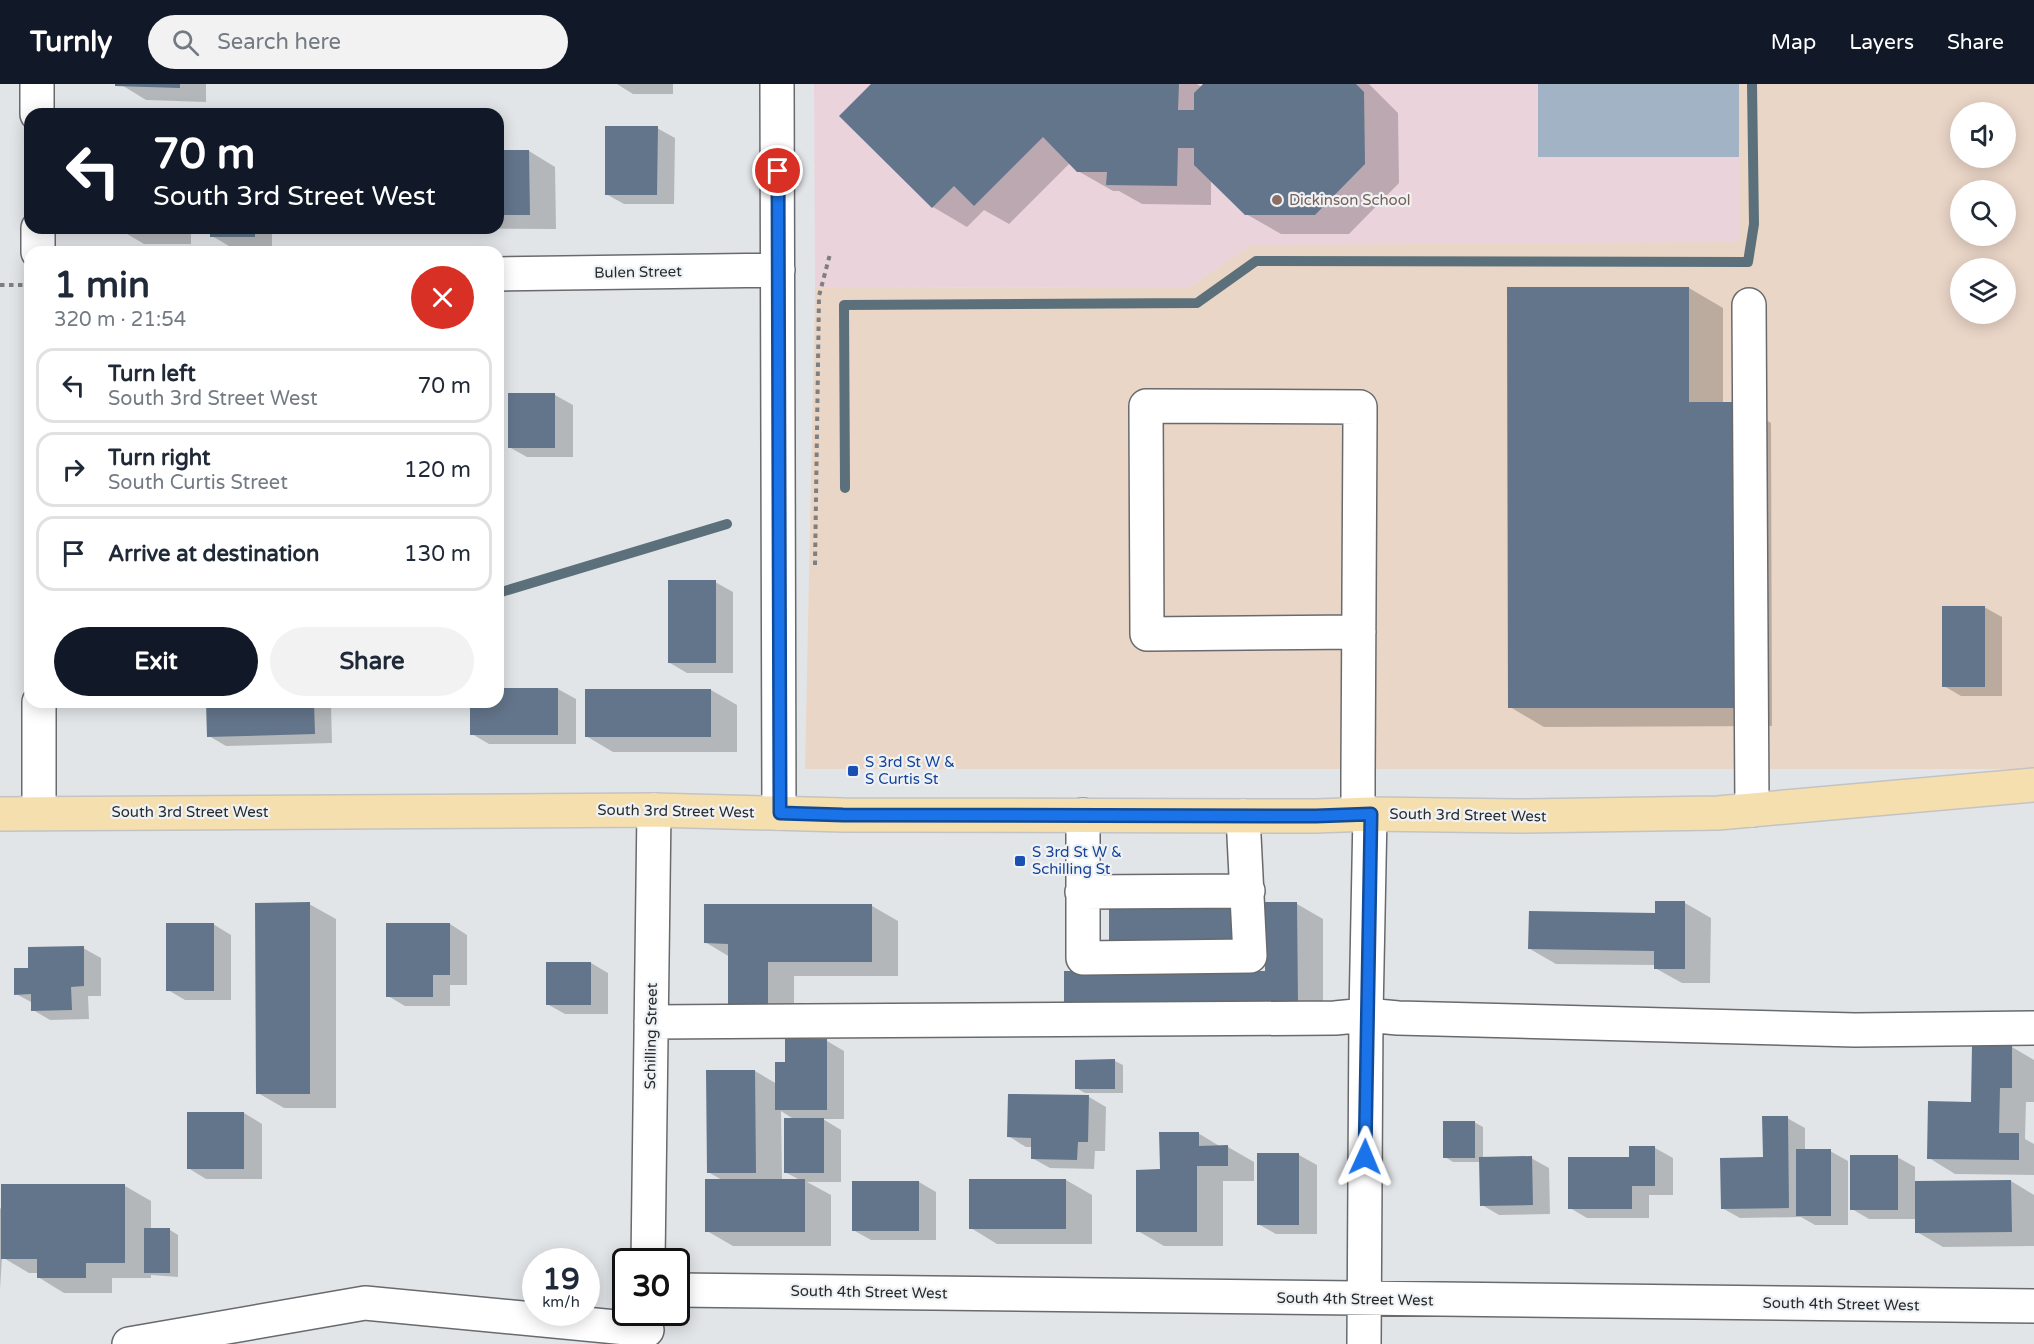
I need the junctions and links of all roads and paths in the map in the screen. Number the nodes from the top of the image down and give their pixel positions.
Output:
1 (37, 84) edge
2 (777, 84) edge
3 (37, 108) edge
4 (830, 254) dead end
5 (778, 270) junction
6 (504, 274) edge
7 (0, 285) edge
8 (24, 285) edge
9 (1749, 305) dead end
10 (814, 568) dead end
11 (1359, 632) junction
12 (39, 708) edge
13 (2034, 785) edge
14 (654, 810) junction
15 (1752, 810) junction
16 (39, 812) junction
17 (780, 813) junction
18 (0, 814) edge
19 (1364, 814) junction
20 (1083, 815) junction
21 (1243, 816) junction
22 (1248, 891) junction
23 (1082, 892) junction
24 (1366, 1015) junction
25 (651, 1022) junction
26 (2034, 1028) edge
27 (648, 1248) edge
28 (690, 1290) edge
29 (1364, 1299) junction
30 (2034, 1306) edge
31 (647, 1329) edge
32 (129, 1344) edge
33 (1364, 1344) edge

1 - 3 street
2 - 5 street
4 - 10 path
5 - 6 street, Bulen Street
5 - 17 street
7 - 8 path
9 - 15 street
11 - 11 street
11 - 19 street
12 - 16 street
13 - 15 main road, South 3rd Street West
14 - 16 main road, South 3rd Street West
14 - 17 main road, South 3rd Street West
14 - 25 street, Schilling Street
15 - 19 main road, South 3rd Street West
16 - 18 main road, South 3rd Street West
17 - 20 main road, South 3rd Street West
19 - 21 main road, South 3rd Street West
19 - 24 street
20 - 21 main road, South 3rd Street West
20 - 23 street
21 - 22 street
22 - 23 street
22 - 23 street
24 - 25 street
24 - 26 street
24 - 29 street
25 - 27 street, Schilling Street
28 - 29 street, South 4th Street West
29 - 30 street, South 4th Street West
29 - 33 street
31 - 32 street

